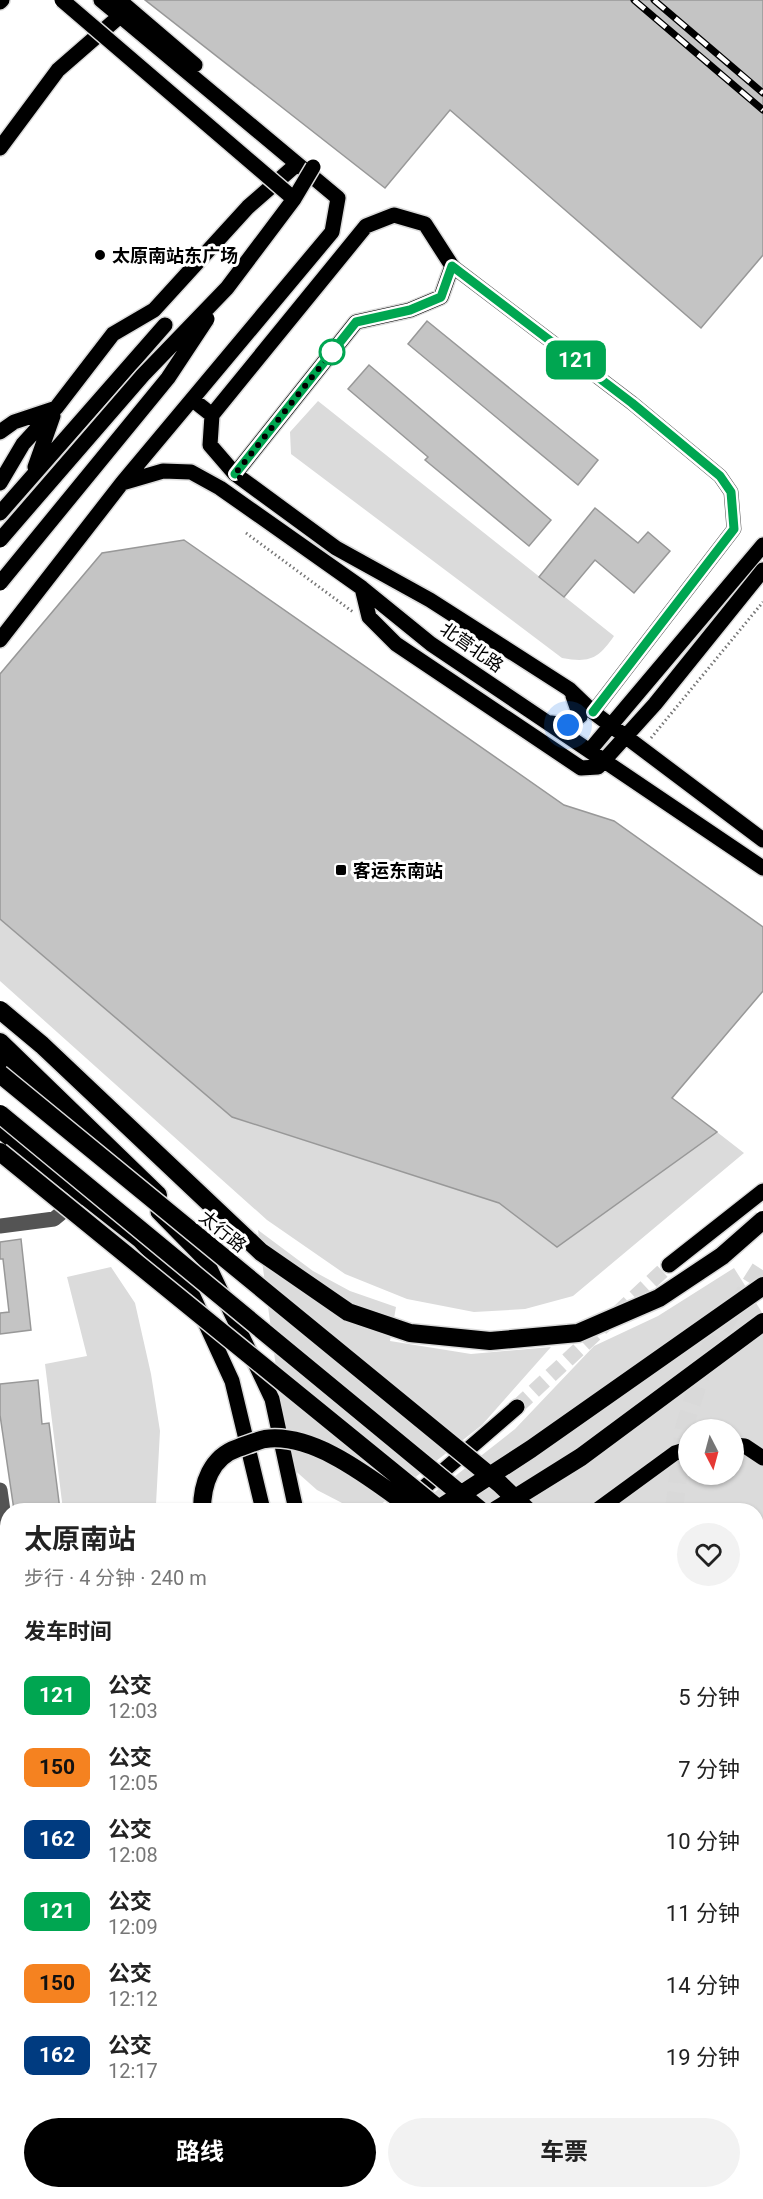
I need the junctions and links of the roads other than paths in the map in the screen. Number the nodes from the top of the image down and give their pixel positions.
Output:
1 (62, 0) edge
2 (101, 0) edge
3 (119, 8) edge
4 (0, 148) edge
5 (297, 164) junction
6 (294, 199) junction
7 (452, 266) junction
8 (227, 288) junction
9 (165, 325) dead end
10 (193, 400) junction
11 (56, 408) junction
12 (212, 415) junction
13 (0, 432) edge
14 (235, 474) junction
15 (32, 475) junction
16 (0, 483) edge
17 (122, 483) junction
18 (0, 513) edge
19 (0, 540) edge
20 (763, 545) edge
21 (763, 570) edge
22 (0, 583) edge
23 (362, 588) junction
24 (0, 640) edge
25 (569, 689) junction
26 (593, 712) junction
27 (548, 723) junction
28 (611, 726) junction
29 (626, 736) junction
30 (590, 750) junction
31 (604, 760) junction
32 (763, 840) edge
33 (763, 868) edge
34 (0, 1010) edge
35 (0, 1042) edge
36 (0, 1056) edge
37 (0, 1074) edge
38 (0, 1114) edge
39 (0, 1131) edge
40 (0, 1152) edge
41 (763, 1191) edge
42 (81, 1197) junction
43 (763, 1220) edge
44 (0, 1226) edge
45 (203, 1242) junction
46 (669, 1265) tunnel mouth
47 (763, 1286) edge
48 (763, 1322) edge
49 (517, 1407) tunnel mouth
50 (744, 1446) edge
51 (678, 1452) edge
52 (763, 1458) edge
53 (203, 1503) edge
54 (261, 1503) edge
55 (294, 1503) edge
56 (404, 1503) edge
57 (406, 1503) edge
58 (429, 1503) edge
59 (449, 1503) edge
60 (472, 1503) edge
61 (507, 1503) edge
62 (520, 1503) edge
63 (607, 1503) edge

1 - 6 main road, bridge
2 - 3 main road
3 - 4 main road
3 - 5 main road
3 - 6 main road, bridge
5 - 10 main road
5 - 11 main road
6 - 8 main road, bridge
7 - 12 main road
7 - 14 main road
7 - 26 street
8 - 19 main road, bridge
8 - 22 main road, bridge
9 - 15 main road
10 - 12 main road
10 - 17 main road
11 - 13 main road
11 - 15 main road
11 - 16 main road
12 - 14 main road, 北营北路
14 - 25 main road, 北营北路
15 - 18 main road
17 - 23 main road, 北营北路
17 - 24 main road
20 - 28 main road
21 - 29 main road
23 - 27 main road, 北营北路
23 - 31 main road
25 - 26 main road, 北营北路
25 - 27 main road
26 - 28 main road, 北营北路
27 - 30 main road, 北营北路
28 - 29 main road, 北营北路
28 - 30 main road
29 - 31 main road
29 - 32 main road, 北营北路
30 - 31 main road, 北营北路
31 - 33 main road, 北营北路
34 - 43 highway, bridge
35 - 45 highway, bridge
36 - 55 main road
37 - 45 highway, 太行路, bridge
38 - 60 highway, bridge
39 - 42 main road
40 - 58 highway, bridge
41 - 46 main road
42 - 44 street
42 - 54 main road
45 - 62 highway, 太行路, bridge
47 - 59 highway, bridge
48 - 61 highway, bridge
49 - 57 main road
50 - 52 main road
51 - 63 main road
53 - 56 highway, bridge

